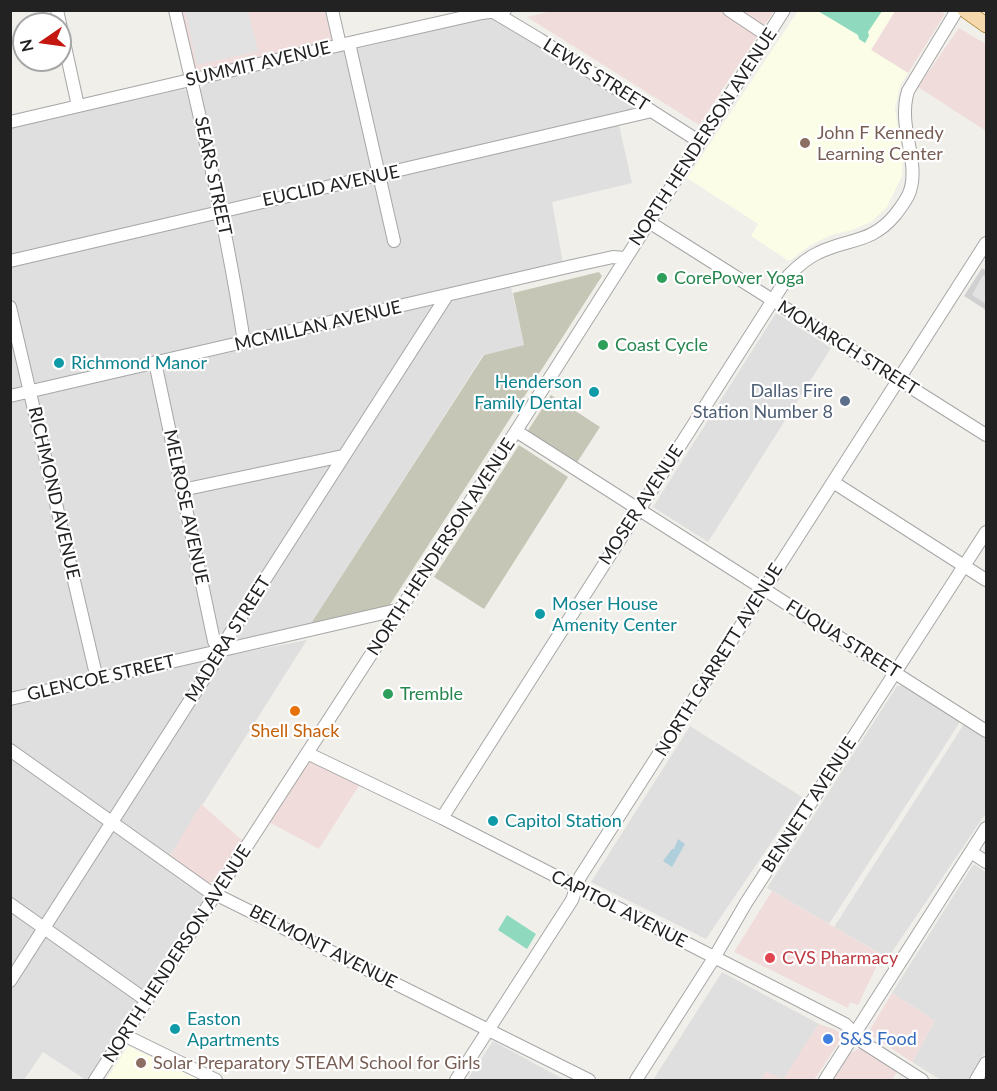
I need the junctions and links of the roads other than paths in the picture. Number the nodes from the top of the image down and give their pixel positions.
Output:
1 (57, 10) edge
2 (175, 10) edge
3 (332, 10) edge
4 (729, 10) edge
5 (784, 10) edge
6 (957, 10) edge
7 (965, 10) edge
8 (497, 11) edge
9 (987, 25) edge
10 (768, 36) junction
11 (344, 44) junction
12 (192, 80) junction
13 (78, 106) junction
14 (652, 111) junction
15 (10, 122) edge
16 (700, 142) junction
17 (380, 176) junction
18 (221, 211) junction
19 (649, 222) junction
20 (394, 241) dead end
21 (987, 243) edge
22 (625, 258) junction
23 (10, 261) edge
24 (446, 297) junction
25 (773, 300) junction
26 (10, 307) edge
27 (244, 342) junction
28 (155, 362) junction
29 (898, 379) junction
30 (31, 392) junction
31 (10, 396) edge
32 (516, 430) junction
33 (987, 435) edge
34 (343, 456) junction
35 (833, 482) junction
36 (182, 490) junction
37 (640, 509) junction
38 (987, 532) edge
39 (965, 566) junction
40 (987, 580) edge
41 (764, 588) junction
42 (401, 609) junction
43 (219, 651) junction
44 (896, 672) junction
45 (97, 679) junction
46 (10, 699) edge
47 (987, 731) edge
48 (10, 750) edge
49 (307, 753) junction
50 (442, 818) junction
51 (112, 823) junction
52 (987, 828) edge
53 (971, 852) junction
54 (987, 862) edge
55 (576, 887) junction
56 (217, 894) junction
57 (10, 904) edge
58 (44, 928) junction
59 (714, 958) junction
60 (10, 981) edge
61 (146, 1000) junction
62 (488, 1030) junction
63 (854, 1033) junction
64 (124, 1035) junction
65 (987, 1063) edge
66 (95, 1080) edge
67 (216, 1080) edge
68 (456, 1080) edge
69 (590, 1080) edge
70 (636, 1080) edge
71 (825, 1080) edge
72 (922, 1080) edge
73 (976, 1080) edge

1 - 13 street
2 - 12 street, SEARS STREET
3 - 11 street
4 - 10 street
5 - 10 street, NORTH HENDERSON AVENUE
6 - 25 street, MOSER AVENUE
7 - 9 main road
8 - 11 street, SUMMIT AVENUE
8 - 14 street, LEWIS STREET
10 - 16 street, NORTH HENDERSON AVENUE
11 - 12 street, SUMMIT AVENUE
11 - 17 street
12 - 13 street, SUMMIT AVENUE
12 - 18 street, SEARS STREET
13 - 15 street, SUMMIT AVENUE
14 - 16 street, LEWIS STREET
14 - 17 street, EUCLID AVENUE
16 - 19 street, NORTH HENDERSON AVENUE
17 - 18 street, EUCLID AVENUE
17 - 20 street
18 - 23 street, EUCLID AVENUE
18 - 27 street, SEARS STREET
19 - 22 street, NORTH HENDERSON AVENUE
19 - 25 street, MONARCH STREET
21 - 29 street, NORTH GARRETT AVENUE
22 - 24 street, MCMILLAN AVENUE
22 - 32 street, NORTH HENDERSON AVENUE
24 - 27 street, MCMILLAN AVENUE
24 - 34 street, MADERA STREET
25 - 29 street, MONARCH STREET
25 - 37 street, MOSER AVENUE
26 - 30 street, RICHMOND AVENUE
27 - 28 street, MCMILLAN AVENUE
28 - 30 street, MCMILLAN AVENUE
28 - 36 street, MELROSE AVENUE
29 - 33 street, MONARCH STREET
29 - 35 street, NORTH GARRETT AVENUE
30 - 31 street, MCMILLAN AVENUE
30 - 45 street, RICHMOND AVENUE
32 - 37 street, FUQUA STREET
32 - 42 street, NORTH HENDERSON AVENUE
34 - 36 street
34 - 43 street, MADERA STREET
35 - 39 street
35 - 41 street, NORTH GARRETT AVENUE
36 - 43 street, MELROSE AVENUE
37 - 41 street, FUQUA STREET
37 - 50 street, MOSER AVENUE
38 - 39 street, BENNETT AVENUE
39 - 40 street
39 - 44 street, BENNETT AVENUE
41 - 44 street, FUQUA STREET
41 - 55 street, NORTH GARRETT AVENUE
42 - 43 street, GLENCOE STREET
42 - 49 street, NORTH HENDERSON AVENUE
43 - 45 street, GLENCOE STREET
43 - 51 street, MADERA STREET
44 - 47 street, FUQUA STREET
44 - 59 street, BENNETT AVENUE
45 - 46 street, GLENCOE STREET
48 - 51 street, BELMONT AVENUE
49 - 50 street, CAPITOL AVENUE
49 - 56 street, NORTH HENDERSON AVENUE
50 - 55 street, CAPITOL AVENUE
51 - 56 street, BELMONT AVENUE
51 - 58 street, MADERA STREET
52 - 53 street
53 - 54 street
53 - 63 street
55 - 59 street, CAPITOL AVENUE
55 - 62 street, NORTH GARRETT AVENUE
56 - 61 street, NORTH HENDERSON AVENUE
56 - 62 street, BELMONT AVENUE
57 - 58 street
58 - 60 street, MADERA STREET
58 - 61 street
59 - 63 street, CAPITOL AVENUE
59 - 70 street, BENNETT AVENUE
61 - 64 street, NORTH HENDERSON AVENUE
62 - 68 street, NORTH GARRETT AVENUE
62 - 69 street, BELMONT AVENUE
63 - 71 street
63 - 72 street, CAPITOL AVENUE
64 - 66 street, NORTH HENDERSON AVENUE
64 - 67 street
65 - 73 street

